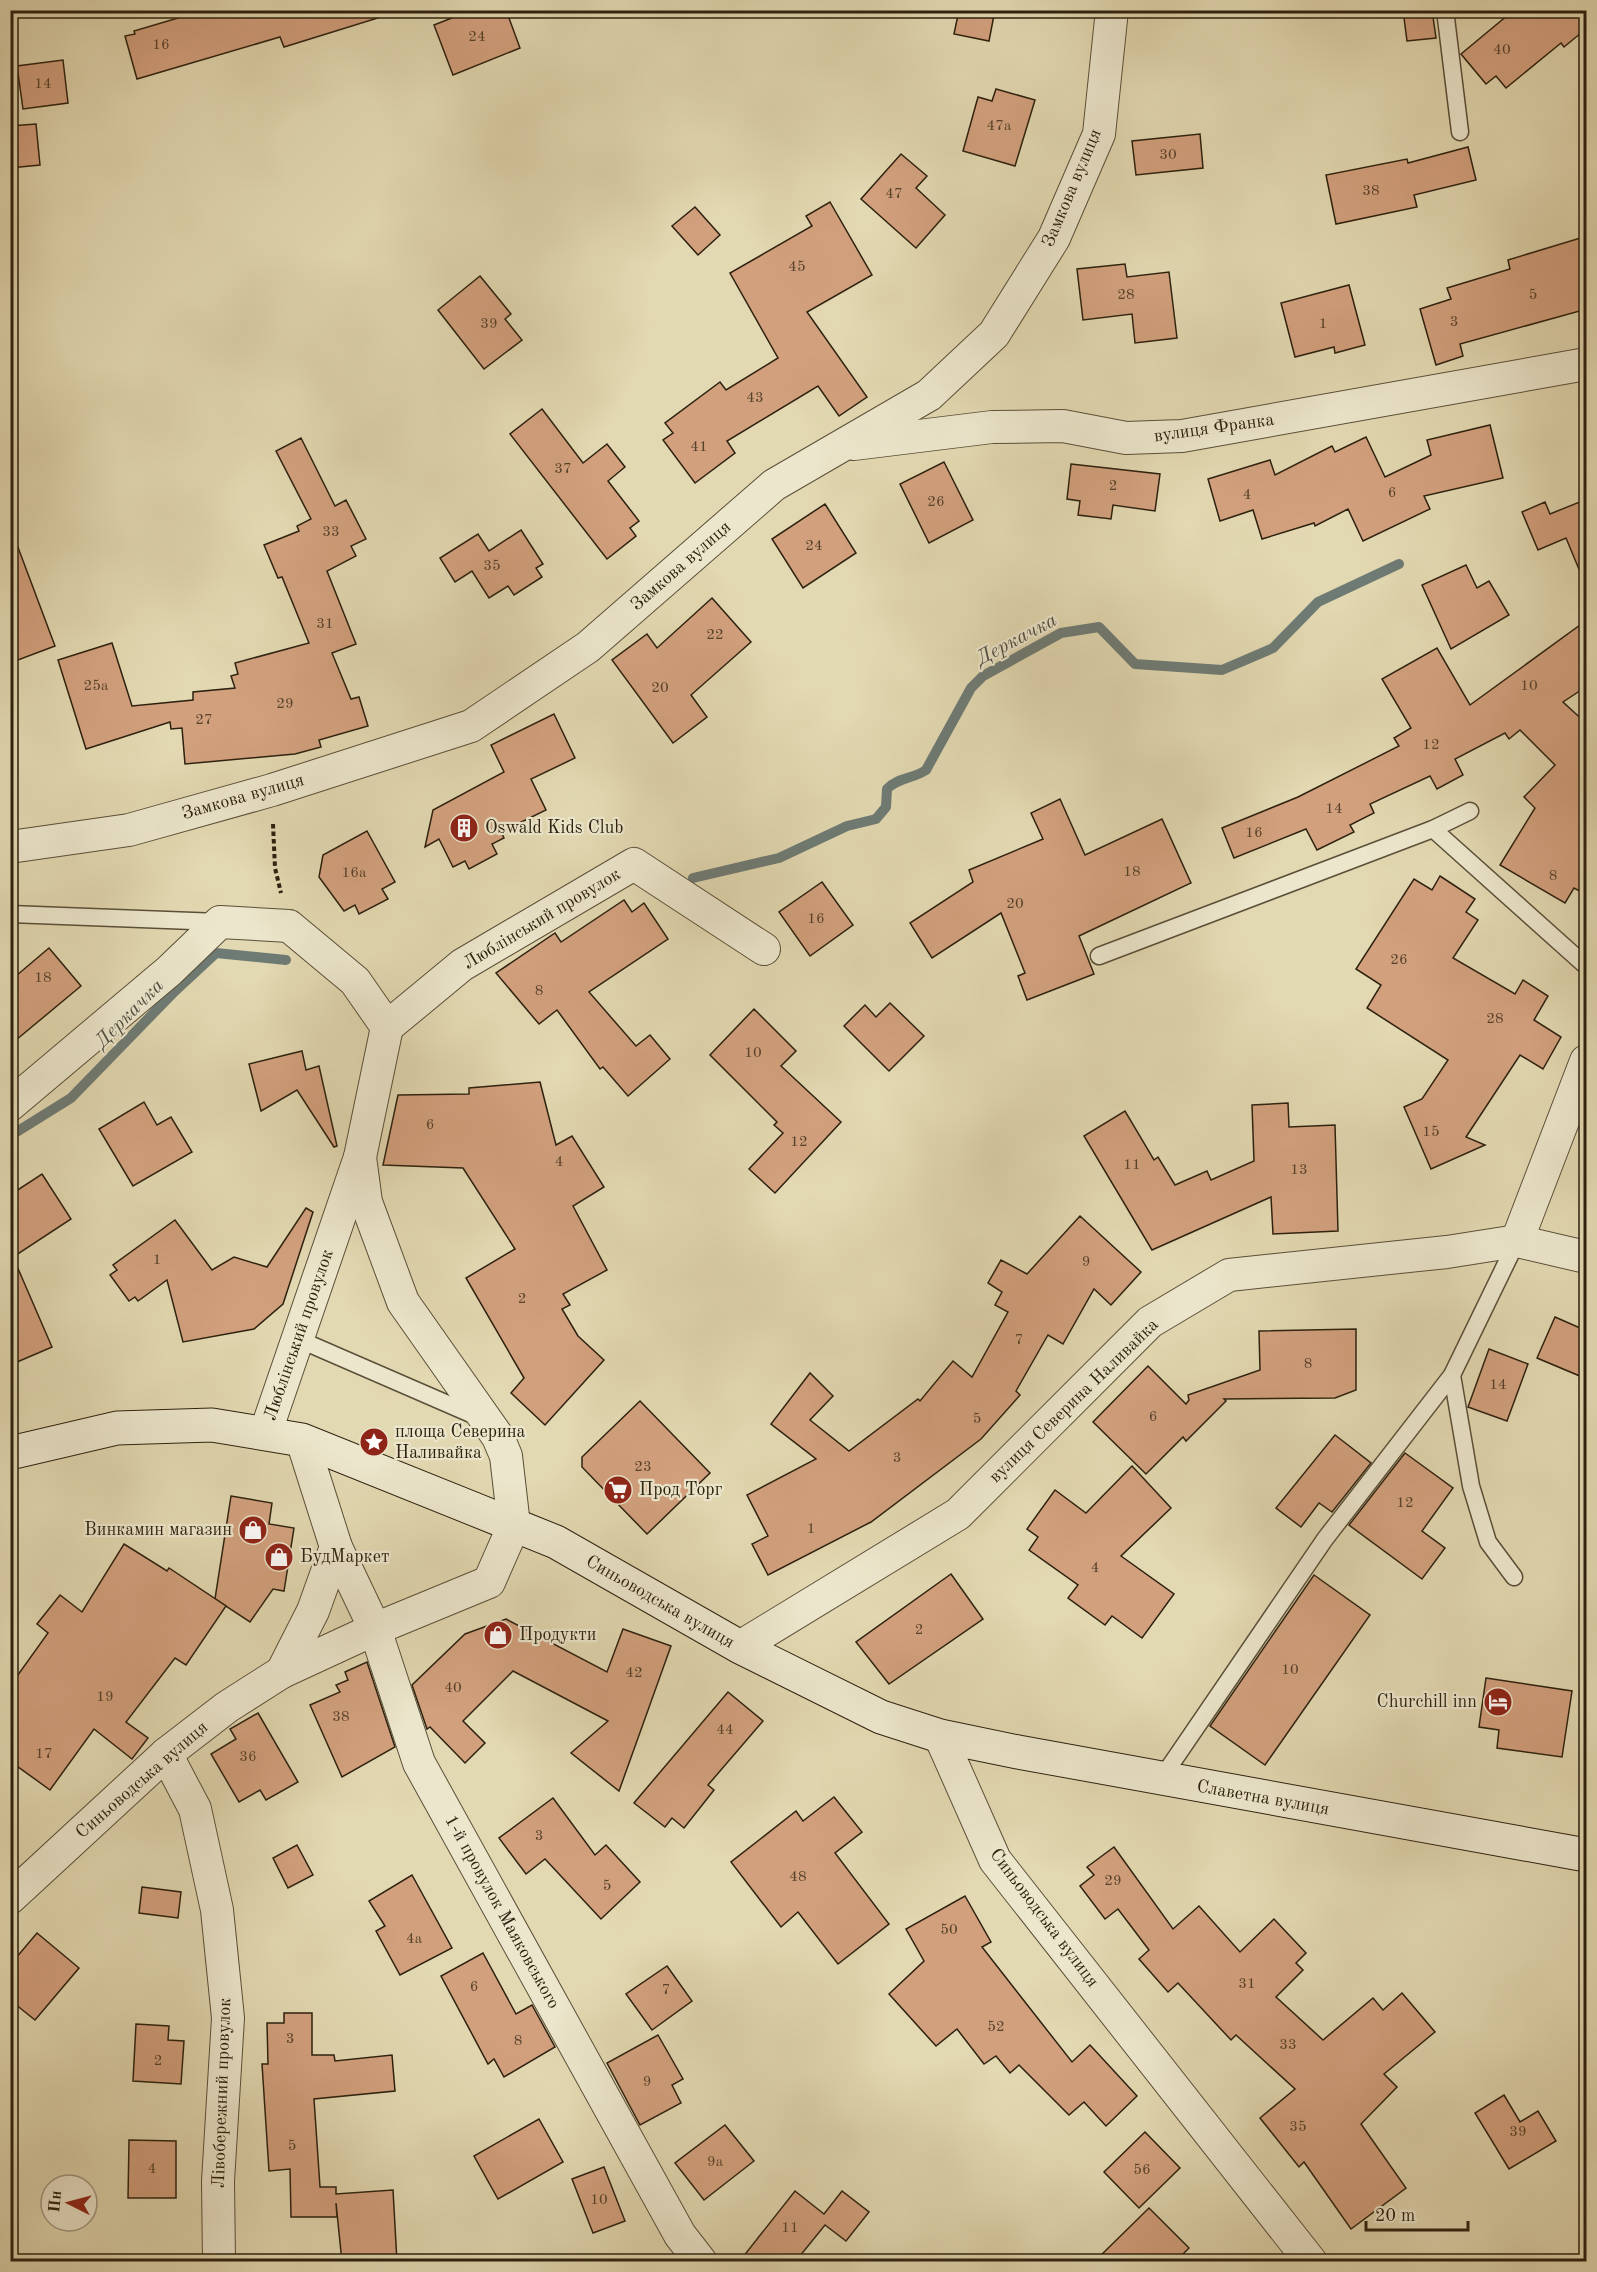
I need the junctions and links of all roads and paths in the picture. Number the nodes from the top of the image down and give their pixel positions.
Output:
1 (1112, 10) edge
2 (1445, 10) edge
3 (1460, 132) dead end
4 (1587, 364) edge
5 (839, 446) junction
6 (272, 790) junction
7 (1470, 811) dead end
8 (1433, 829) junction
9 (10, 847) edge
10 (10, 914) edge
11 (220, 922) junction
12 (289, 926) junction
13 (764, 949) dead end
14 (1099, 956) dead end
15 (1587, 966) edge
16 (387, 1027) junction
17 (1587, 1061) edge
18 (10, 1105) edge
19 (360, 1157) junction
20 (1517, 1241) junction
21 (1587, 1257) edge
22 (298, 1340) junction
23 (1452, 1375) junction
24 (486, 1420) junction
25 (265, 1434) junction
26 (302, 1440) junction
27 (10, 1453) edge
28 (514, 1525) junction
29 (336, 1547) junction
30 (1514, 1577) dead end
31 (375, 1629) junction
32 (740, 1647) junction
33 (282, 1672) junction
34 (940, 1736) junction
35 (166, 1754) junction
36 (1161, 1779) junction
37 (1587, 1855) edge
38 (10, 1898) edge
39 (219, 2262) edge
40 (701, 2262) edge
41 (1311, 2262) edge

1 - 5 street, Замкова вулиця
2 - 3 lane
4 - 5 street, вулиця Франка
5 - 6 street, Замкова вулиця
6 - 9 street, Замкова вулиця
6 - 12 path
7 - 8 lane
8 - 14 lane
8 - 15 lane
10 - 11 lane
11 - 12 street
11 - 18 street
12 - 16 street
13 - 16 street, Люблінський провулок
16 - 19 street, Люблінський провулок
17 - 20 street
19 - 22 street, Люблінський провулок
19 - 24 street
20 - 21 street, вулиця Северина Наливайка
20 - 23 lane
20 - 32 street, вулиця Северина Наливайка
22 - 24 lane
22 - 25 street, Люблінський провулок
23 - 30 lane
23 - 36 lane
24 - 28 street
25 - 26 main road, Синьоводська вулиця
25 - 27 main road, Синьоводська вулиця
26 - 28 main road, Синьоводська вулиця
26 - 29 street
28 - 31 street, Синьоводська вулиця
28 - 32 main road, Синьоводська вулиця
29 - 31 street, 1-й провулок Маяковського
29 - 33 street
31 - 33 street, Синьоводська вулиця
31 - 40 street, 1-й провулок Маяковського
32 - 34 main road, Синьоводська вулиця
33 - 35 street, Синьоводська вулиця
34 - 36 main road, Славетна вулиця
34 - 41 street, Синьоводська вулиця
35 - 38 street, Синьоводська вулиця
35 - 39 street, Лівобережний провулок
36 - 37 main road, Славетна вулиця

